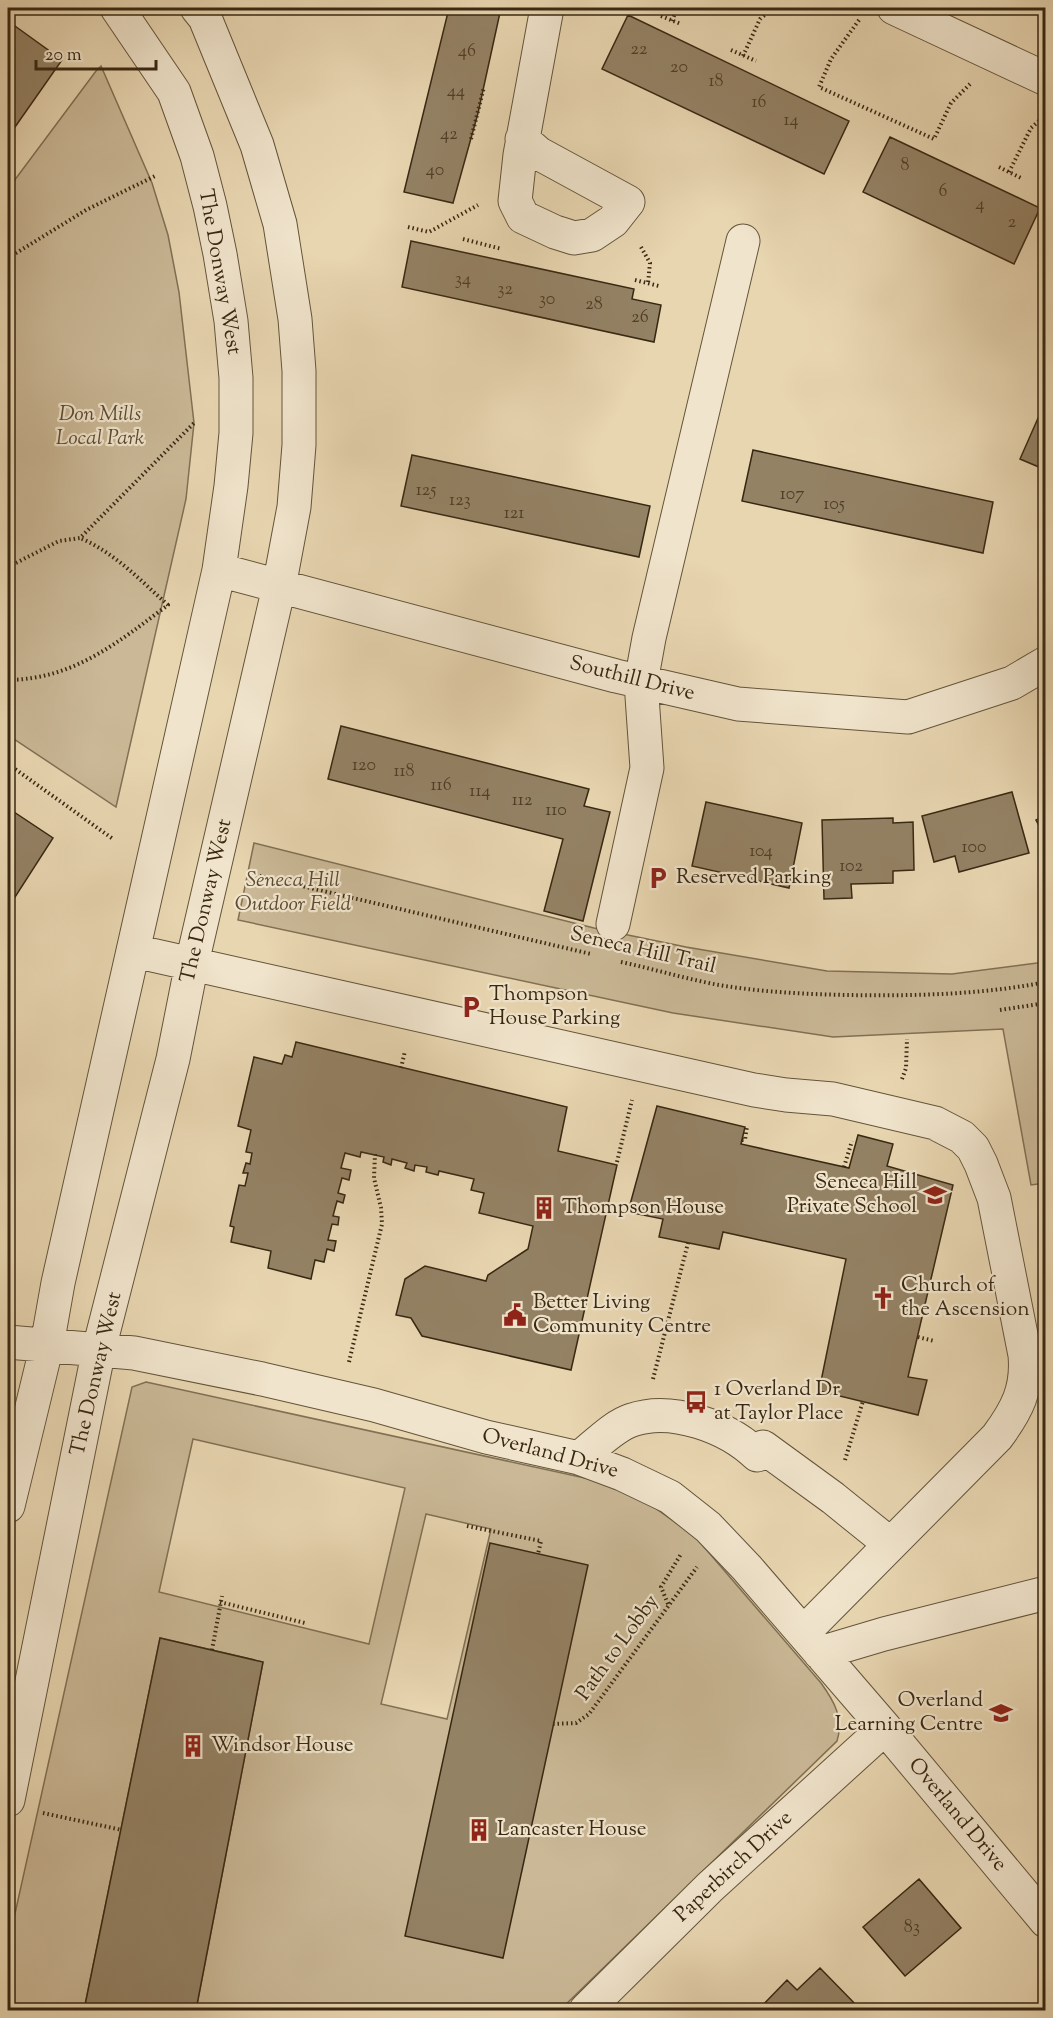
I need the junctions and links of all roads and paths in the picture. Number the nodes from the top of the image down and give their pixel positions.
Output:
1 (117, 8) edge
2 (197, 8) edge
3 (547, 8) edge
4 (677, 8) edge
5 (773, 8) edge
6 (894, 8) edge
7 (661, 16) dead end
8 (862, 16) dead end
9 (672, 21) junction
10 (681, 24) dead end
11 (732, 50) dead end
12 (990, 53) junction
13 (743, 56) junction
14 (756, 61) dead end
15 (1046, 79) edge
16 (484, 87) dead end
17 (1046, 114) edge
18 (471, 139) dead end
19 (522, 139) junction
20 (999, 167) dead end
21 (1009, 172) junction
22 (157, 175) dead end
23 (1021, 178) dead end
24 (518, 183) junction
25 (408, 227) dead end
26 (463, 239) dead end
27 (743, 241) dead end
28 (510, 251) dead end
29 (8, 258) edge
30 (635, 280) dead end
31 (659, 286) dead end
32 (195, 422) dead end
33 (80, 538) junction
34 (8, 567) edge
35 (219, 570) junction
36 (279, 587) junction
37 (1046, 663) edge
38 (8, 680) edge
39 (641, 682) junction
40 (8, 764) edge
41 (113, 839) dead end
42 (242, 872) dead end
43 (613, 924) dead end
44 (134, 951) junction
45 (591, 954) dead end
46 (614, 960) dead end
47 (192, 963) junction
48 (1046, 982) edge
49 (1046, 1003) edge
50 (1000, 1010) dead end
51 (406, 1048) dead end
52 (641, 1064) junction
53 (401, 1068) dead end
54 (748, 1123) dead end
55 (742, 1140) dead end
56 (375, 1155) dead end
57 (617, 1162) dead end
58 (688, 1243) dead end
59 (918, 1337) dead end
60 (934, 1341) dead end
61 (8, 1342) edge
62 (47, 1345) junction
63 (99, 1348) junction
64 (341, 1398) junction
65 (863, 1401) dead end
66 (643, 1418) junction
67 (579, 1458) junction
68 (833, 1498) junction
69 (8, 1506) edge
70 (467, 1526) dead end
71 (890, 1544) junction
72 (538, 1554) dead end
73 (681, 1554) dead end
74 (696, 1569) dead end
75 (1046, 1593) edge
76 (222, 1596) dead end
77 (220, 1602) junction
78 (668, 1604) junction
79 (304, 1623) dead end
80 (812, 1643) junction
81 (212, 1650) dead end
82 (553, 1724) dead end
83 (885, 1728) junction
84 (20, 1805) edge
85 (122, 1830) dead end
86 (1046, 1921) edge
87 (586, 2010) edge

1 - 35 street, The Donway West
2 - 36 street, The Donway West
3 - 19 street
4 - 9 path
5 - 13 path
6 - 12 street
7 - 9 path
8 - 12 path
9 - 10 path
11 - 13 path
12 - 15 street
13 - 14 path
16 - 18 path
17 - 21 path
19 - 24 street
19 - 24 street
20 - 21 path
21 - 23 path
22 - 29 path
24 - 25 path
26 - 28 path
27 - 39 street
30 - 31 path
32 - 33 path
33 - 34 path
33 - 38 path
35 - 36 street, Southill Drive
35 - 44 street, The Donway West
36 - 39 street, Southill Drive
36 - 47 street, The Donway West
37 - 39 street, Southill Drive
39 - 43 street
40 - 41 path
42 - 45 path, Seneca Hill Trail
44 - 47 street
44 - 62 street, The Donway West
46 - 48 path, Seneca Hill Trail
47 - 52 street
47 - 63 street, The Donway West
49 - 50 path
51 - 53 path
52 - 57 path
52 - 71 street
54 - 55 path
56 - 64 path
58 - 66 path
59 - 60 path
61 - 62 street, Overland Drive
62 - 63 street, Overland Drive
62 - 69 street, The Donway West
63 - 64 street, Overland Drive
63 - 84 street, The Donway West
64 - 67 street, Overland Drive
65 - 68 path
66 - 67 street
66 - 68 street
67 - 80 street, Overland Drive
68 - 71 street
70 - 72 path
71 - 80 street
73 - 78 path
74 - 78 path, Path to Lobby
75 - 80 street
76 - 77 path
77 - 79 path
77 - 81 path
78 - 82 path, Path to Lobby
80 - 83 street, Overland Drive
83 - 86 street, Overland Drive
83 - 87 street, Paperbirch Drive
84 - 85 path

